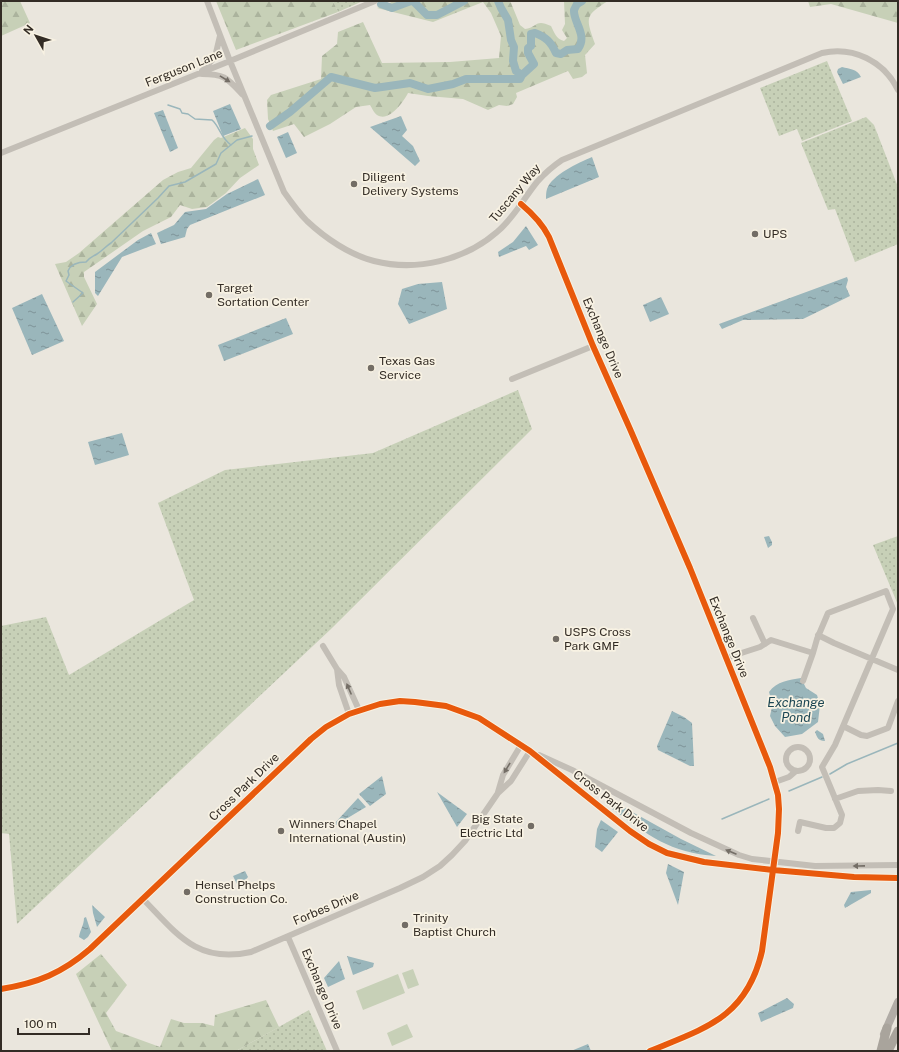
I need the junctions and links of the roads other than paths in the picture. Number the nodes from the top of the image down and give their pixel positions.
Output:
1 (207, 1) edge
2 (375, 1) edge
3 (220, 34) junction
4 (230, 62) junction
5 (198, 74) junction
6 (898, 90) edge
7 (245, 97) junction
8 (1, 153) edge
9 (521, 204) junction
10 (593, 346) junction
11 (512, 379) dead end
12 (753, 618) dead end
13 (818, 636) junction
14 (765, 644) junction
15 (323, 646) dead end
16 (813, 653) junction
17 (726, 658) junction
18 (872, 658) junction
19 (337, 669) junction
20 (898, 670) edge
21 (803, 681) dead end
22 (898, 701) edge
23 (359, 710) junction
24 (349, 714) junction
25 (843, 726) junction
26 (521, 745) junction
27 (530, 751) junction
28 (809, 765) junction
29 (822, 767) junction
30 (796, 771) junction
31 (775, 782) junction
32 (891, 791) dead end
33 (498, 793) junction
34 (835, 799) junction
35 (798, 831) dead end
36 (775, 862) junction
37 (898, 865) edge
38 (774, 870) junction
39 (898, 878) edge
40 (143, 899) junction
41 (288, 937) junction
42 (1, 989) edge
43 (898, 1002) edge
44 (887, 1028) junction
45 (898, 1031) edge
46 (337, 1051) edge
47 (650, 1051) edge
48 (877, 1051) edge
49 (881, 1051) edge
50 (888, 1051) edge

1 - 3 street, Tuscany Way
2 - 4 street, Ferguson Lane
3 - 4 street, Tuscany Way
3 - 5 street
4 - 5 street, Ferguson Lane
4 - 7 street, Tuscany Way
5 -> 7 street
5 - 8 street, Ferguson Lane
6 - 9 street, Tuscany Way
7 - 9 street, Tuscany Way
9 - 10 street, Exchange Drive
10 - 11 street
10 - 17 street, Exchange Drive
12 - 14 street
13 - 16 street
13 - 18 street
13 - 18 street
14 - 16 street
14 - 17 street
15 - 19 street
16 - 21 street
17 - 31 street, Exchange Drive
18 - 20 street
18 - 25 street
23 -> 19 street
19 - 24 street
22 - 25 street
23 - 24 street, Cross Park Drive
23 - 26 street, Cross Park Drive
24 - 40 street, Cross Park Drive
25 - 29 street
26 - 27 street, Cross Park Drive
26 -> 33 street, Forbes Drive
27 - 33 street, Forbes Drive
36 -> 27 street, Cross Park Drive
27 - 38 street, Cross Park Drive
28 - 29 street
28 - 30 street
28 - 30 street
29 - 34 street
30 - 31 street
31 - 36 street, Exchange Drive
32 - 34 street
33 - 41 street, Forbes Drive
34 - 35 street
37 -> 36 street, Cross Park Drive
36 - 38 street, Exchange Drive
38 - 39 street, Cross Park Drive
38 - 47 street, Exchange Drive
40 - 41 street, Forbes Drive
40 - 42 street, Cross Park Drive
41 - 46 street, Exchange Drive
43 - 44 main road
44 - 48 main road
44 - 49 highway
45 - 50 highway

